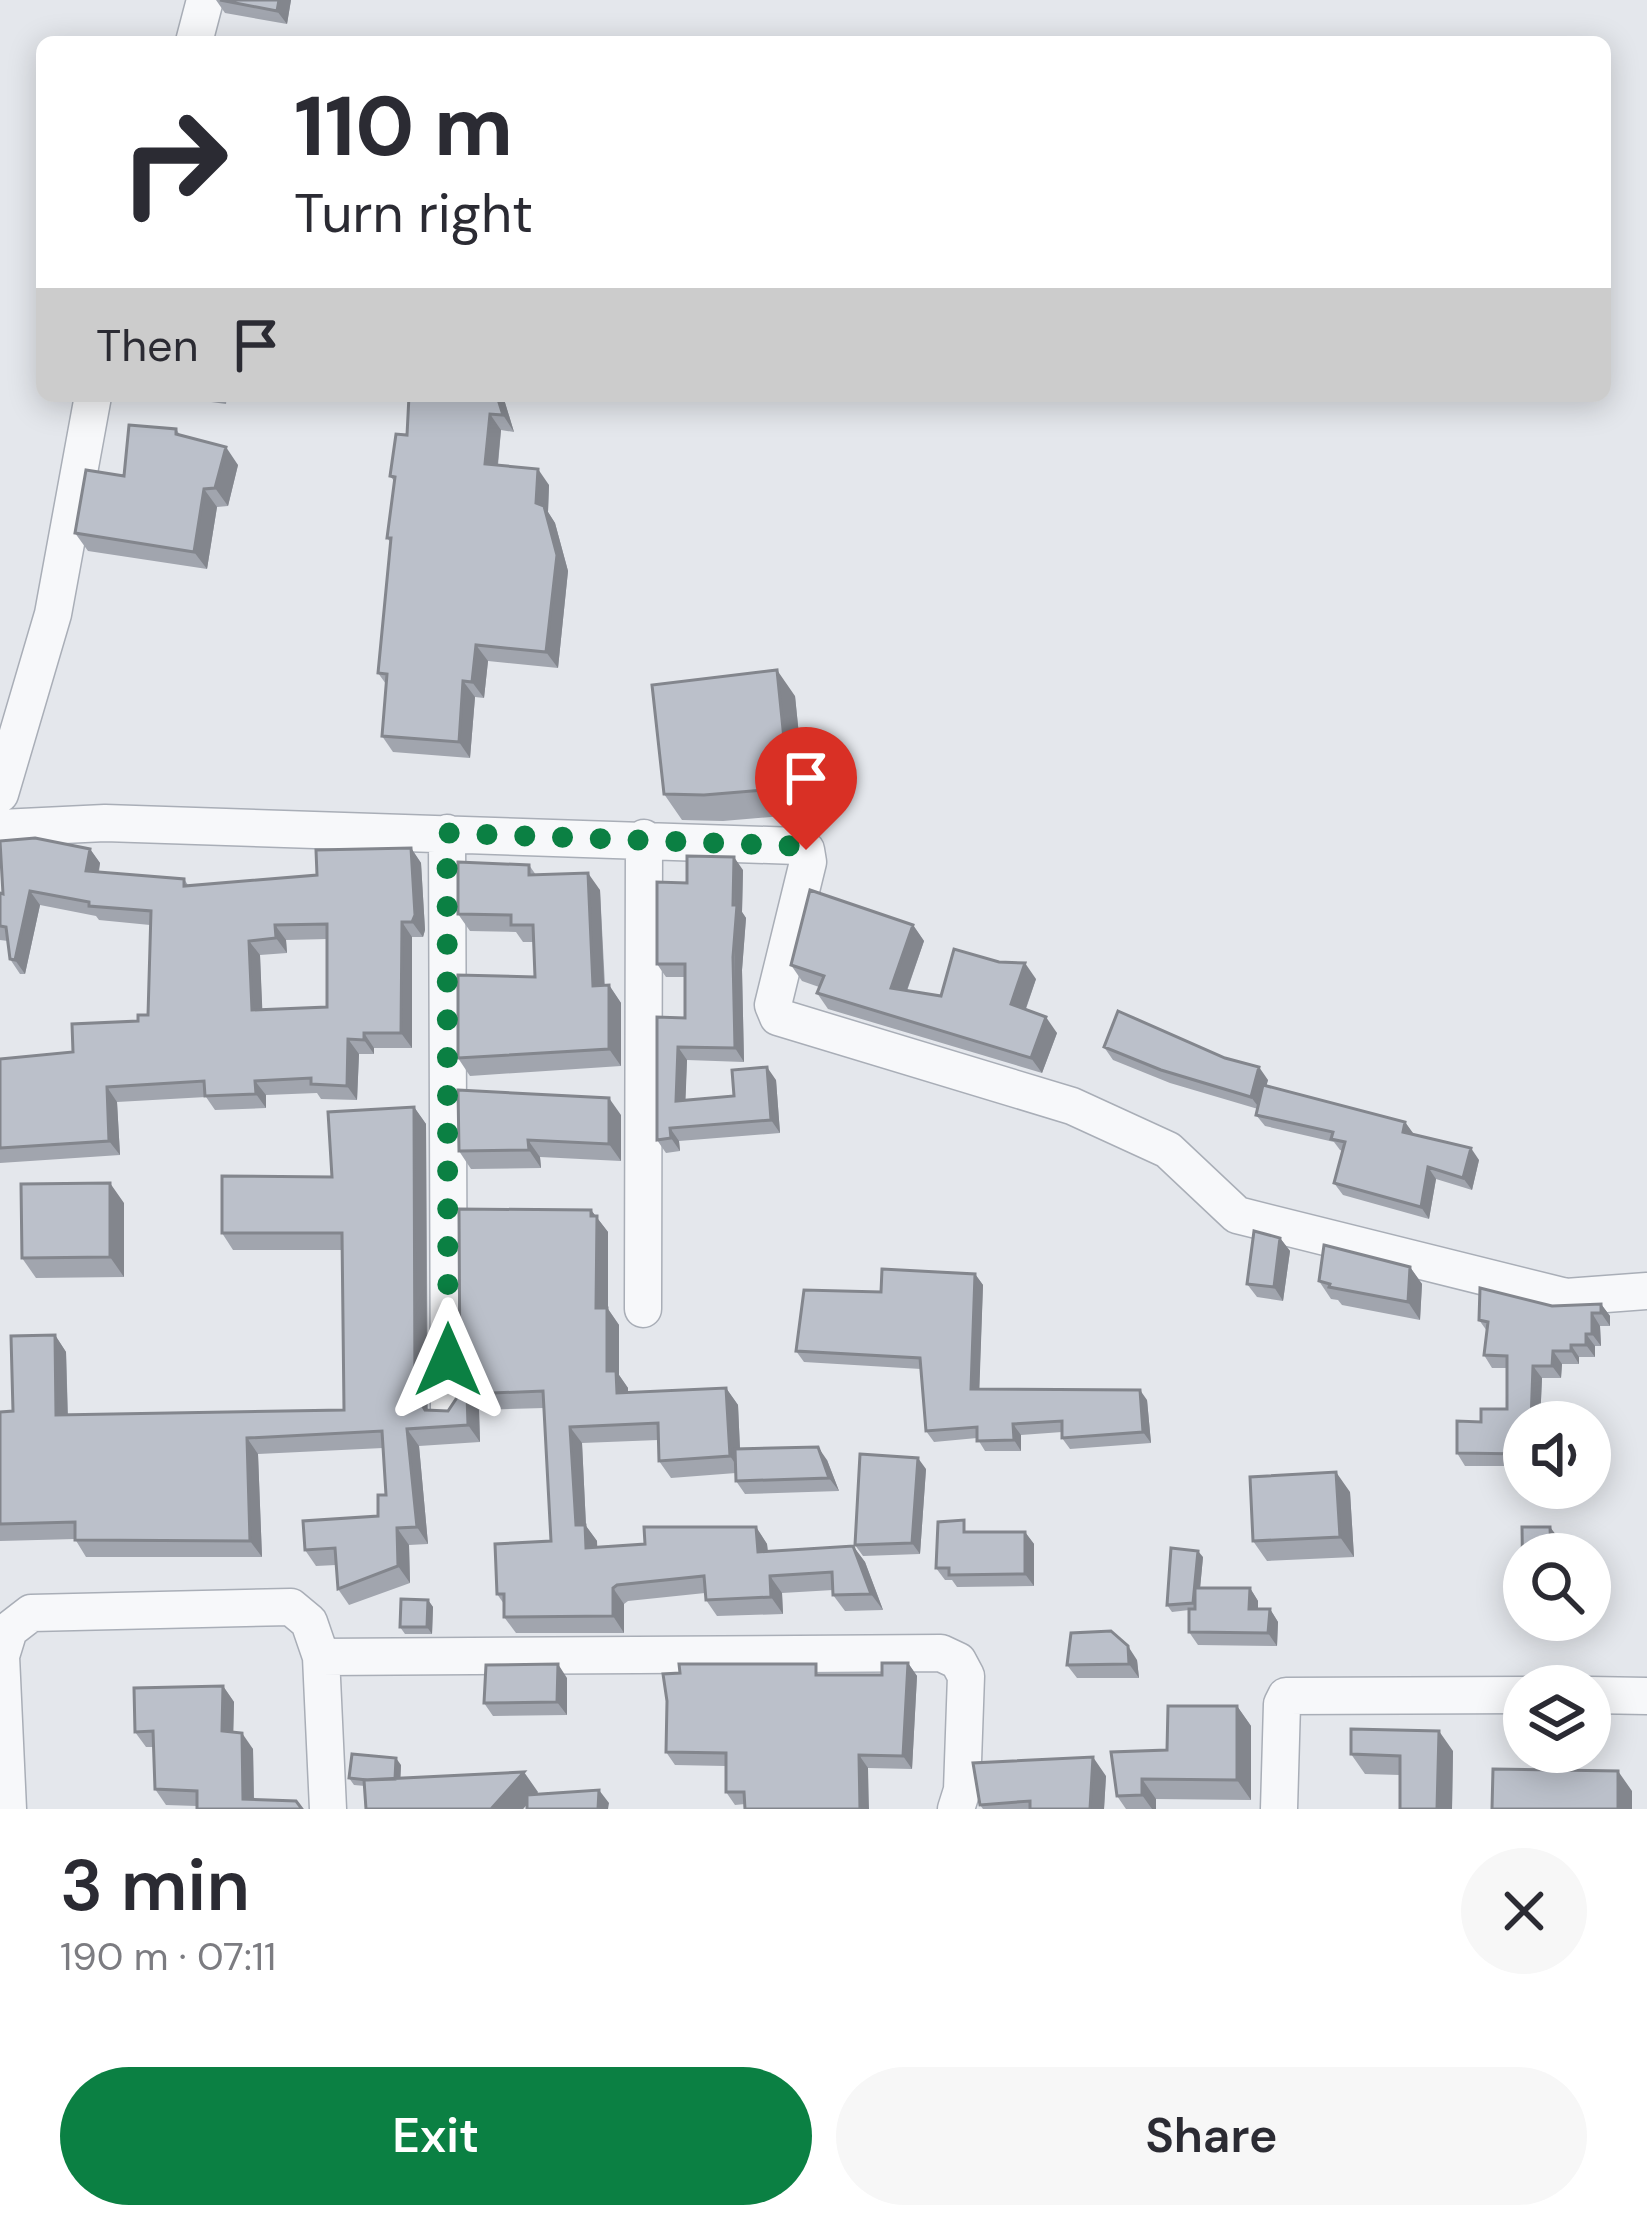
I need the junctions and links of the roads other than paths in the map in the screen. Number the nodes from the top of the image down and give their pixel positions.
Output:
1 (205, 0) edge
2 (196, 36) edge
3 (93, 402) edge
4 (0, 794) edge
5 (0, 828) edge
6 (447, 833) junction
7 (644, 838) junction
8 (1647, 1291) edge
9 (643, 1309) dead end
10 (449, 1408) edge
11 (321, 1658) junction
12 (1503, 1695) edge
13 (1611, 1695) edge
14 (1647, 1696) edge
15 (3, 1747) edge
16 (8, 1809) edge
17 (328, 1809) edge
18 (956, 1809) edge
19 (1279, 1809) edge

1 - 2 street
3 - 4 street
5 - 6 street
6 - 7 street
6 - 10 street
7 - 8 street
7 - 9 street
11 - 15 street
11 - 17 street
11 - 18 street
12 - 19 street
13 - 14 street
15 - 16 street

